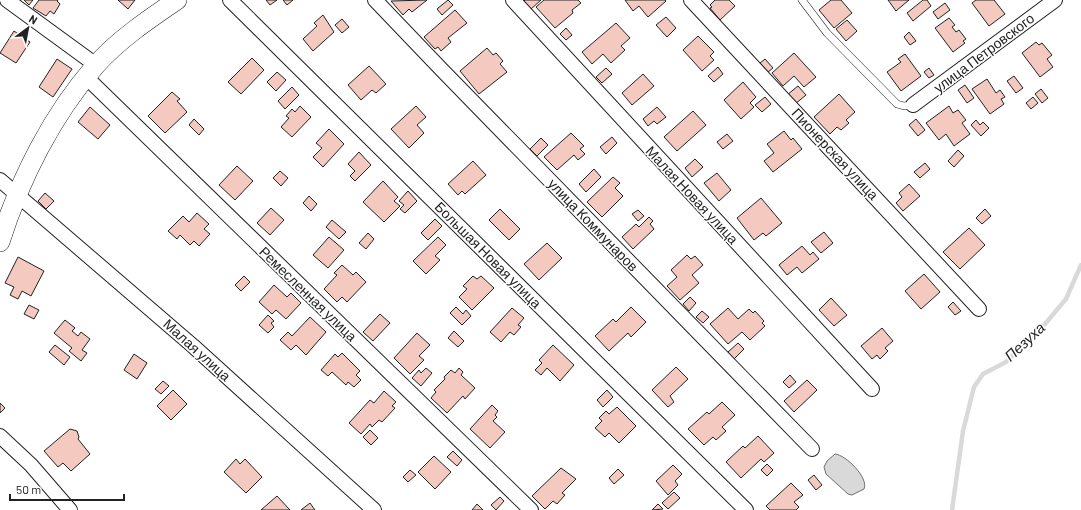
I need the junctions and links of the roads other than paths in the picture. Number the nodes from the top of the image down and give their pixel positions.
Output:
1 (7, 0) edge
2 (177, 0) edge
3 (230, 0) edge
4 (376, 0) edge
5 (513, 0) edge
6 (691, 0) edge
7 (802, 0) edge
8 (1055, 0) edge
9 (91, 71) junction
10 (913, 105) joint
11 (0, 180) edge
12 (18, 194) junction
13 (0, 242) edge
14 (979, 309) dead end
15 (872, 389) dead end
16 (0, 436) edge
17 (812, 449) dead end
18 (70, 510) edge
19 (374, 510) edge
20 (531, 510) edge
21 (746, 510) edge

1 - 9 street, Ремесленная улица
2 - 9 street
3 - 21 street, Большая Новая улица
4 - 17 street, улица Коммунаров
5 - 15 street, Малая Новая улица
6 - 14 street, Пионерская улица
7 - 10 lane
8 - 10 street, улица Петровского
9 - 12 street
9 - 20 street, Ремесленная улица
11 - 12 street, Малая улица
12 - 13 street
12 - 19 street, Малая улица
16 - 18 street

